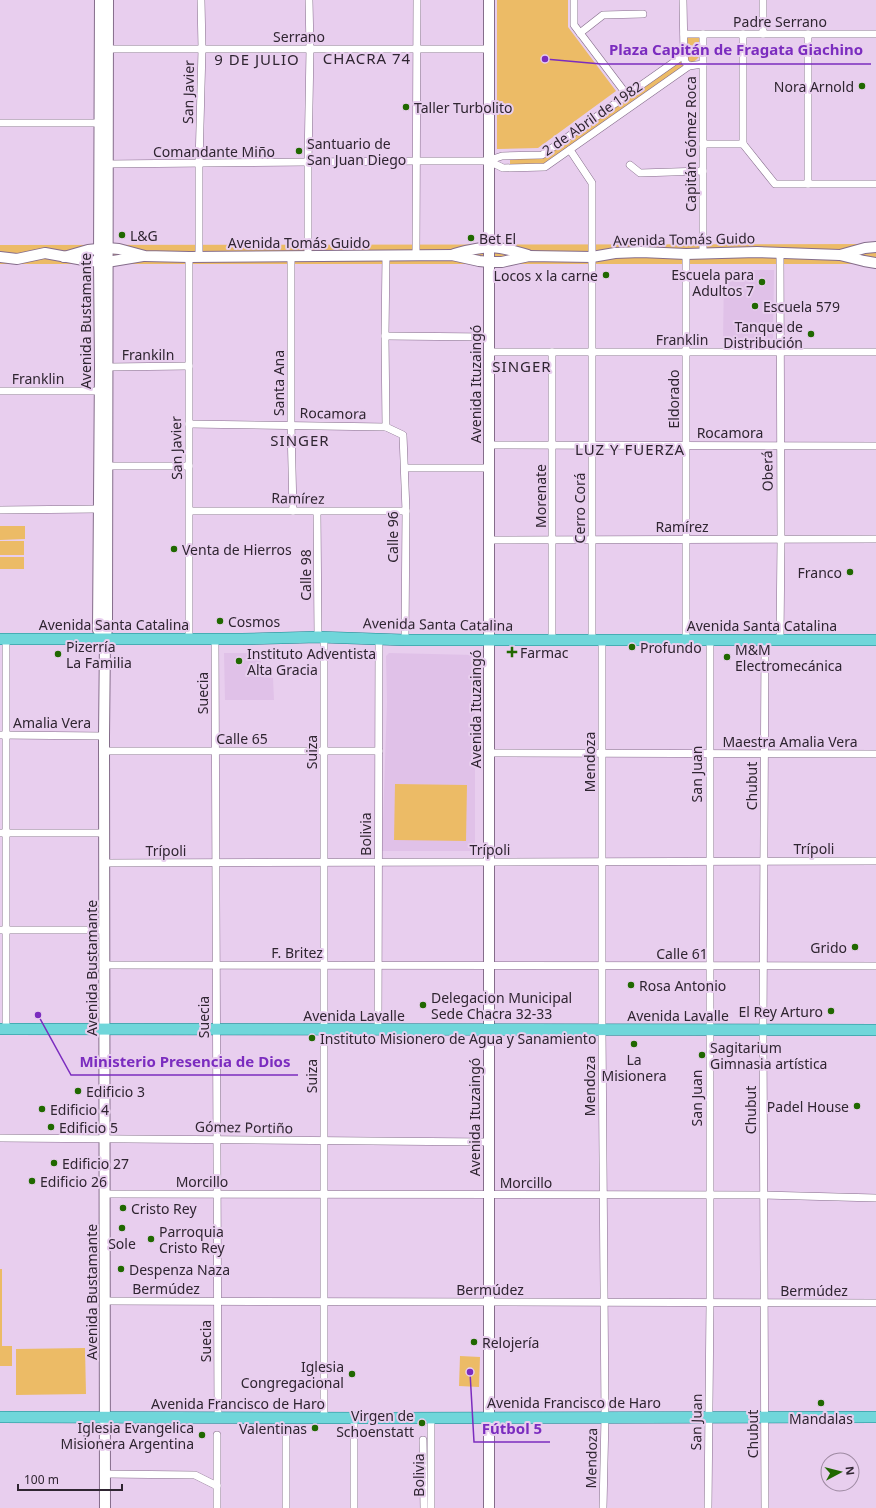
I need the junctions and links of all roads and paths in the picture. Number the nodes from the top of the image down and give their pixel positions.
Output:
1 (100, 0) edge
2 (108, 0) edge
3 (201, 0) edge
4 (309, 0) edge
5 (417, 0) edge
6 (489, 0) edge
7 (574, 0) edge
8 (684, 0) edge
9 (763, 0) edge
10 (643, 14) dead end
11 (580, 33) junction
12 (684, 34) junction
13 (703, 34) junction
14 (743, 34) junction
15 (763, 34) junction
16 (808, 34) junction
17 (876, 34) edge
18 (108, 49) junction
19 (202, 49) junction
20 (310, 49) junction
21 (417, 49) junction
22 (490, 49) junction
23 (686, 61) junction
24 (703, 64) junction
25 (627, 95) junction
26 (0, 123) edge
27 (99, 123) junction
28 (703, 144) junction
29 (743, 144) junction
30 (570, 150) junction
31 (416, 161) junction
32 (489, 161) junction
33 (308, 163) junction
34 (107, 164) junction
35 (199, 164) junction
36 (630, 165) dead end
37 (703, 171) junction
38 (808, 184) junction
39 (876, 184) edge
40 (489, 247) junction
41 (876, 247) edge
42 (103, 248) junction
43 (780, 253) junction
44 (416, 254) junction
45 (686, 254) junction
46 (703, 254) junction
47 (452, 255) junction
48 (840, 255) junction
49 (145, 256) junction
50 (291, 256) junction
51 (308, 256) junction
52 (386, 256) junction
53 (529, 256) junction
54 (0, 257) edge
55 (64, 257) junction
56 (194, 257) junction
57 (592, 257) junction
58 (103, 262) junction
59 (489, 262) junction
60 (876, 263) edge
61 (385, 336) junction
62 (489, 337) junction
63 (489, 352) junction
64 (552, 352) junction
65 (592, 352) junction
66 (686, 352) junction
67 (780, 352) junction
68 (876, 352) edge
69 (189, 366) junction
70 (108, 367) junction
71 (0, 391) edge
72 (100, 391) junction
73 (189, 424) junction
74 (291, 425) junction
75 (386, 427) junction
76 (403, 435) joint
77 (489, 445) junction
78 (552, 445) junction
79 (592, 445) junction
80 (686, 445) junction
81 (780, 445) junction
82 (876, 446) edge
83 (107, 466) junction
84 (189, 466) junction
85 (405, 468) junction
86 (489, 468) junction
87 (98, 509) junction
88 (0, 510) edge
89 (190, 511) junction
90 (293, 511) junction
91 (406, 511) junction
92 (317, 512) junction
93 (686, 539) junction
94 (876, 539) edge
95 (489, 540) junction
96 (553, 540) junction
97 (592, 540) junction
98 (781, 540) junction
99 (102, 594) junction
100 (321, 637) junction
101 (380, 638) junction
102 (3, 639) edge
103 (105, 639) junction
104 (189, 639) junction
105 (215, 639) junction
106 (405, 640) junction
107 (489, 640) junction
108 (552, 640) junction
109 (597, 640) junction
110 (686, 640) junction
111 (710, 640) junction
112 (765, 640) junction
113 (780, 640) junction
114 (876, 640) edge
115 (3, 735) edge
116 (104, 736) junction
117 (105, 750) junction
118 (215, 751) junction
119 (324, 751) junction
120 (379, 751) junction
121 (489, 753) junction
122 (602, 753) junction
123 (710, 754) junction
124 (765, 754) junction
125 (876, 754) edge
126 (3, 833) edge
127 (105, 833) junction
128 (876, 861) edge
129 (378, 862) junction
130 (489, 862) junction
131 (602, 862) junction
132 (709, 862) junction
133 (764, 862) junction
134 (105, 863) junction
135 (216, 863) junction
136 (324, 863) junction
137 (3, 930) edge
138 (105, 930) junction
139 (105, 965) junction
140 (216, 965) junction
141 (324, 965) junction
142 (378, 965) junction
143 (489, 965) junction
144 (602, 965) junction
145 (709, 966) junction
146 (763, 966) junction
147 (876, 966) edge
148 (3, 1029) edge
149 (105, 1030) junction
150 (216, 1030) junction
151 (324, 1030) junction
152 (378, 1030) junction
153 (488, 1030) junction
154 (602, 1030) junction
155 (709, 1030) junction
156 (763, 1030) junction
157 (876, 1030) edge
158 (0, 1138) edge
159 (105, 1139) junction
160 (217, 1140) junction
161 (325, 1142) junction
162 (488, 1142) junction
163 (105, 1194) junction
164 (217, 1194) junction
165 (324, 1194) junction
166 (489, 1195) junction
167 (603, 1195) junction
168 (709, 1195) junction
169 (763, 1195) junction
170 (876, 1198) edge
171 (105, 1301) junction
172 (217, 1301) junction
173 (324, 1302) junction
174 (489, 1302) junction
175 (604, 1302) junction
176 (710, 1303) junction
177 (764, 1303) junction
178 (876, 1303) edge
179 (0, 1417) edge
180 (489, 1417) junction
181 (605, 1417) junction
182 (709, 1417) junction
183 (766, 1417) junction
184 (876, 1417) edge
185 (105, 1418) junction
186 (218, 1418) junction
187 (324, 1418) junction
188 (354, 1418) junction
189 (431, 1418) junction
190 (217, 1435) dead end
191 (286, 1436) dead end
192 (423, 1440) dead end
193 (105, 1474) junction
194 (217, 1486) junction
195 (105, 1508) edge
196 (217, 1508) edge
197 (286, 1508) edge
198 (354, 1508) edge
199 (424, 1508) edge
200 (432, 1508) edge
201 (488, 1508) edge
202 (603, 1508) edge
203 (708, 1508) edge
204 (765, 1508) edge

1 - 27 main road, Avenida Bustamante
2 - 18 main road, Avenida Bustamante
3 - 19 street, San Javier
4 - 20 street
5 - 21 street
6 - 22 main road, Avenida Ituzaingó
7 - 11 street
8 - 12 street
9 - 15 street
10 - 11 street
11 - 25 street
12 - 13 street, Padre Serrano
12 - 23 street
13 - 14 street, Padre Serrano
13 - 24 street, Capitán Gómez Roca
14 - 15 street, Padre Serrano
14 - 29 street
15 - 16 street, Padre Serrano
16 - 17 street, Padre Serrano
16 - 38 street
18 - 19 street, Serrano
18 - 34 main road, Avenida Bustamante
19 - 20 street, Serrano
19 - 35 street, San Javier
20 - 21 street, Serrano
20 - 33 street
21 - 22 street, Serrano
21 - 31 street
22 - 32 main road, Avenida Ituzaingó
23 - 24 street
23 - 25 street, 2 de Abril de 1982
23 - 30 street, 2 de Abril de 1982
24 - 28 street, Capitán Gómez Roca
25 - 32 street, 2 de Abril de 1982
26 - 27 street
27 - 42 main road, Avenida Bustamante
28 - 29 street
28 - 37 street, Capitán Gómez Roca
29 - 38 street
30 - 32 street, 2 de Abril de 1982
30 - 57 street, Cerro Corá
31 - 32 street, Comandante Miño
31 - 33 street, Comandante Miño
31 - 44 street
32 - 40 main road, Avenida Ituzaingó
33 - 35 street, Comandante Miño
33 - 51 street
34 - 35 street, Comandante Miño
34 - 42 main road, Avenida Bustamante
35 - 56 street, San Javier
36 - 37 street
37 - 46 street, Capitán Gómez Roca
38 - 39 street
40 - 47 main road, Avenida Tomás Guido
40 - 53 main road, Avenida Tomás Guido
40 - 59 main road, Avenida Ituzaingó
41 - 48 main road, Avenida Tomás Guido
42 - 49 main road, Avenida Tomás Guido
42 - 55 main road, Avenida Tomás Guido
42 - 58 main road, Avenida Bustamante
43 - 46 main road, Avenida Tomás Guido
43 - 48 main road, Avenida Tomás Guido
43 - 67 street, Oberá
44 - 47 main road, Avenida Tomás Guido
44 - 52 main road, Avenida Tomás Guido
45 - 46 main road, Avenida Tomás Guido
45 - 57 main road, Avenida Tomás Guido
45 - 66 street, Eldorado
47 - 59 main road, Avenida Tomás Guido
48 - 60 main road, Avenida Tomás Guido
49 - 56 main road, Avenida Tomás Guido
49 - 58 main road, Avenida Tomás Guido
50 - 51 main road, Avenida Tomás Guido
50 - 56 main road, Avenida Tomás Guido
50 - 74 street, Santa Ana
51 - 52 main road, Avenida Tomás Guido
52 - 61 street
53 - 57 main road, Avenida Tomás Guido
53 - 59 main road, Avenida Tomás Guido
54 - 55 main road, Avenida Tomás Guido
55 - 58 main road, Avenida Tomás Guido
56 - 69 street, San Javier
57 - 65 street, Cerro Corá
58 - 70 main road, Avenida Bustamante
58 - 72 main road, Avenida Bustamante
59 - 62 main road, Avenida Ituzaingó
61 - 62 street
61 - 75 street
62 - 63 main road, Avenida Ituzaingó
63 - 64 street, Franklin
63 - 77 main road, Avenida Ituzaingó
64 - 65 street, Franklin
64 - 78 street, Morenate
65 - 66 street, Franklin
65 - 79 street, Cerro Corá
66 - 67 street, Franklin
66 - 80 street, Eldorado
67 - 68 street, Franklin
67 - 81 street, Oberá
69 - 70 street, Frankiln
69 - 73 street, San Javier
70 - 83 main road, Avenida Bustamante
71 - 72 street, Franklin
72 - 87 main road, Avenida Bustamante
73 - 74 street, Rocamora
73 - 84 street, San Javier
74 - 75 street, Rocamora
74 - 90 street, Santa Ana
75 - 76 street, Rocamora
76 - 85 street, Calle 96
77 - 78 street, Rocamora
77 - 86 main road, Avenida Ituzaingó
78 - 79 street, Rocamora
78 - 96 street, Morenate
79 - 80 street, Rocamora
79 - 97 street, Cerro Corá
80 - 81 street, Rocamora
80 - 93 street, Eldorado
81 - 82 street, Rocamora
81 - 98 street, Oberá
83 - 84 street
83 - 99 main road, Avenida Bustamante
84 - 89 street, San Javier
85 - 86 street
85 - 91 street, Calle 96
86 - 95 main road, Avenida Ituzaingó
87 - 88 street
87 - 99 main road, Avenida Bustamante
89 - 90 street, Ramírez
89 - 104 street, San Javier
90 - 92 street, Ramírez
91 - 92 street, Ramírez
91 - 106 street, Calle 96
92 - 100 street, Calle 98
93 - 97 street, Ramírez
93 - 98 street, Ramírez
93 - 110 street, Eldorado
94 - 98 street, Ramírez
95 - 96 street, Ramírez
95 - 107 main road, Avenida Ituzaingó
96 - 97 street, Ramírez
96 - 108 street, Morenate
97 - 109 street, Cerro Corá
98 - 113 street, Oberá
99 - 103 main road, Avenida Bustamante
100 - 101 main road, Avenida Santa Catalina
100 - 105 main road, Avenida Santa Catalina
100 - 119 street, Suiza
101 - 106 main road, Avenida Santa Catalina
101 - 120 street, Bolivia
102 - 103 main road, Avenida Santa Catalina
102 - 115 street
103 - 104 main road, Avenida Santa Catalina
103 - 116 main road, Avenida Bustamante
104 - 105 main road, Avenida Santa Catalina
105 - 118 street, Suecia
106 - 107 main road, Avenida Santa Catalina
107 - 108 main road, Avenida Santa Catalina
107 - 121 main road, Avenida Ituzaingó
108 - 109 main road, Avenida Santa Catalina
109 - 110 main road, Avenida Santa Catalina
109 - 122 street, Mendoza
110 - 111 main road, Avenida Santa Catalina
111 - 112 main road, Avenida Santa Catalina
111 - 123 street, San Juan
112 - 113 main road, Avenida Santa Catalina
112 - 124 street, Chubut
113 - 114 main road, Avenida Santa Catalina
115 - 116 street, Amalia Vera
115 - 126 street
116 - 117 main road, Avenida Bustamante
117 - 118 street, Calle 65
117 - 127 main road, Avenida Bustamante
118 - 119 street, Calle 65
118 - 135 street, Suecia
119 - 120 street, Calle 65
119 - 136 street, Suiza
120 - 129 street, Bolivia
121 - 122 street, Maestra Amalia Vera
121 - 130 main road, Avenida Ituzaingó
122 - 123 street, Maestra Amalia Vera
122 - 131 street, Mendoza
123 - 124 street, Maestra Amalia Vera
123 - 132 street, San Juan
124 - 125 street, Maestra Amalia Vera
124 - 133 street, Chubut
126 - 127 street
126 - 137 street
127 - 134 main road, Avenida Bustamante
128 - 133 street, Trípoli
129 - 130 street, Trípoli
129 - 136 street, Trípoli
129 - 142 street, Bolivia
130 - 131 street, Trípoli
130 - 143 main road, Avenida Ituzaingó
131 - 132 street, Trípoli
131 - 144 street, Mendoza
132 - 133 street, Trípoli
132 - 145 street, San Juan
133 - 146 street, Chubut
134 - 135 street, Trípoli
134 - 138 main road, Avenida Bustamante
135 - 136 street, Trípoli
135 - 140 street, Suecia
136 - 141 street, Suiza
137 - 138 street
137 - 148 street
138 - 139 main road, Avenida Bustamante
139 - 140 street, F. Britez
139 - 149 main road, Avenida Bustamante
140 - 141 street, F. Britez
140 - 150 street, Suecia
141 - 142 street, F. Britez
141 - 151 street, Suiza
142 - 143 street, F. Britez
142 - 152 street, Bolivia
143 - 144 street, Calle 61
143 - 153 main road, Avenida Ituzaingó
144 - 145 street, Calle 61
144 - 154 street, Mendoza
145 - 146 street, Calle 61
145 - 155 street, San Juan
146 - 147 street, Calle 61
146 - 156 street, Chubut
148 - 149 main road, Avenida Lavalle
149 - 150 main road, Avenida Lavalle
149 - 159 main road, Avenida Bustamante
150 - 151 main road, Avenida Lavalle
150 - 160 street, Suecia
151 - 152 main road, Avenida Lavalle
151 - 161 street, Suiza
152 - 153 main road, Avenida Lavalle
153 - 154 main road, Avenida Lavalle
153 - 162 main road, Avenida Ituzaingó
154 - 155 main road, Avenida Lavalle
154 - 167 street, Mendoza
155 - 156 main road, Avenida Lavalle
155 - 168 street, San Juan
156 - 157 main road, Avenida Lavalle
156 - 169 street, Chubut
158 - 159 street, Gómez Portiño
159 - 160 street, Gómez Portiño
159 - 163 main road, Avenida Bustamante
160 - 161 street, Gómez Portiño
160 - 164 street, Suecia
161 - 162 street, Gómez Portiño
161 - 165 street, Suiza
162 - 166 main road, Avenida Ituzaingó
163 - 164 street, Morcillo
163 - 171 main road, Avenida Bustamante
164 - 165 street, Morcillo
164 - 172 street, Suecia
165 - 166 street, Morcillo
165 - 173 street, Suiza
166 - 167 street, Morcillo
166 - 174 main road, Avenida Ituzaingó
167 - 168 street, Morcillo
167 - 175 street, Mendoza
168 - 169 street, Morcillo
168 - 176 street, San Juan
169 - 170 street, Morcillo
169 - 177 street, Chubut
171 - 172 street, Bermúdez
171 - 185 main road, Avenida Bustamante
172 - 173 street, Bermúdez
172 - 186 street, Suecia
173 - 174 street, Bermúdez
173 - 187 street, Suiza
174 - 175 street, Bermúdez
174 - 180 main road, Avenida Ituzaingó
175 - 176 street, Bermúdez
175 - 181 street, Mendoza
176 - 177 street, Bermúdez
176 - 182 street, San Juan
177 - 178 street, Bermúdez
177 - 183 street, Chubut
179 - 185 main road, Avenida Francisco de Haro
180 - 181 main road, Avenida Francisco de Haro
180 - 189 main road, Avenida Francisco de Haro
180 - 201 main road, Avenida Ituzaingó
181 - 182 main road, Avenida Francisco de Haro
181 - 202 street, Mendoza
182 - 183 main road, Avenida Francisco de Haro
182 - 203 street, San Juan
183 - 184 main road, Avenida Francisco de Haro
183 - 204 street, Chubut
185 - 186 main road, Avenida Francisco de Haro
185 - 193 main road, Avenida Bustamante
186 - 187 main road, Avenida Francisco de Haro
187 - 188 main road, Avenida Francisco de Haro
188 - 189 main road, Avenida Francisco de Haro
188 - 198 street
189 - 200 street, Bolivia
190 - 194 street
191 - 197 street
192 - 199 street, Bolivia
193 - 194 street
193 - 195 main road, Avenida Bustamante
194 - 196 street

